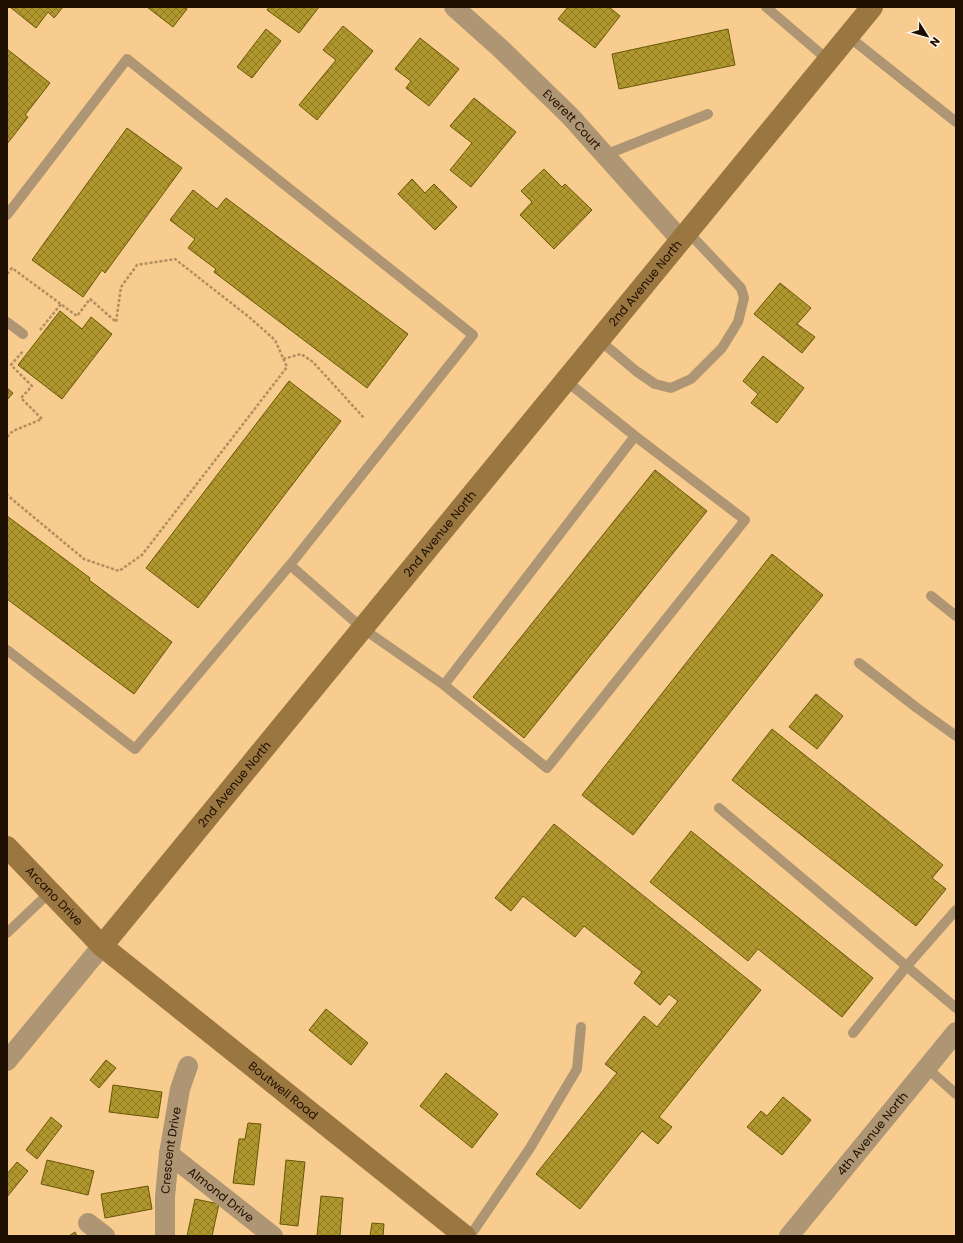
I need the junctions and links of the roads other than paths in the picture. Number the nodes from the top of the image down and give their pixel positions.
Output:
1 (454, 7) edge
2 (766, 7) edge
3 (872, 7) edge
4 (848, 36) junction
5 (828, 60) junction
6 (708, 114) dead end
7 (956, 122) edge
8 (605, 155) junction
9 (7, 214) edge
10 (684, 235) junction
11 (7, 322) edge
12 (23, 334) dead end
13 (598, 340) junction
14 (565, 380) junction
15 (635, 436) junction
16 (290, 565) junction
17 (931, 596) dead end
18 (956, 616) edge
19 (362, 628) junction
20 (7, 650) edge
21 (859, 663) dead end
22 (444, 685) junction
23 (956, 736) edge
24 (719, 808) dead end
25 (7, 847) edge
26 (50, 892) junction
27 (956, 910) edge
28 (7, 933) edge
29 (102, 946) junction
30 (906, 966) junction
31 (956, 1008) edge
32 (581, 1027) dead end
33 (956, 1032) edge
34 (852, 1033) dead end
35 (7, 1061) edge
36 (188, 1066) dead end
37 (927, 1068) junction
38 (956, 1094) edge
39 (169, 1154) junction
40 (88, 1223) dead end
41 (105, 1236) edge
42 (165, 1236) edge
43 (273, 1236) edge
44 (465, 1236) edge
45 (470, 1236) edge
46 (789, 1236) edge

1 - 8 street, Everett Court
2 - 5 lane
3 - 4 street, 2nd Avenue North
4 - 5 street, 2nd Avenue North
4 - 7 lane
5 - 10 street, 2nd Avenue North
6 - 8 lane
8 - 10 street, Everett Court
9 - 16 lane
10 - 13 street, 2nd Avenue North
10 - 13 lane
11 - 12 lane
13 - 14 street, 2nd Avenue North
14 - 15 lane
14 - 19 street, 2nd Avenue North
15 - 22 lane
15 - 22 lane
16 - 19 lane
16 - 20 lane
17 - 18 lane
19 - 22 lane
19 - 29 street, 2nd Avenue North
21 - 23 lane
24 - 30 lane
25 - 26 street, Arcano Drive
26 - 28 lane
26 - 29 street, Arcano Drive
27 - 30 lane
29 - 35 street, 2nd Avenue North
29 - 44 street, Boutwell Road
30 - 31 lane
30 - 34 lane
32 - 45 lane
33 - 37 street, 4th Avenue North
36 - 39 street, Crescent Drive
37 - 38 lane
37 - 46 street, 4th Avenue North
39 - 42 street, Crescent Drive
39 - 43 street, Almond Drive
40 - 41 street

